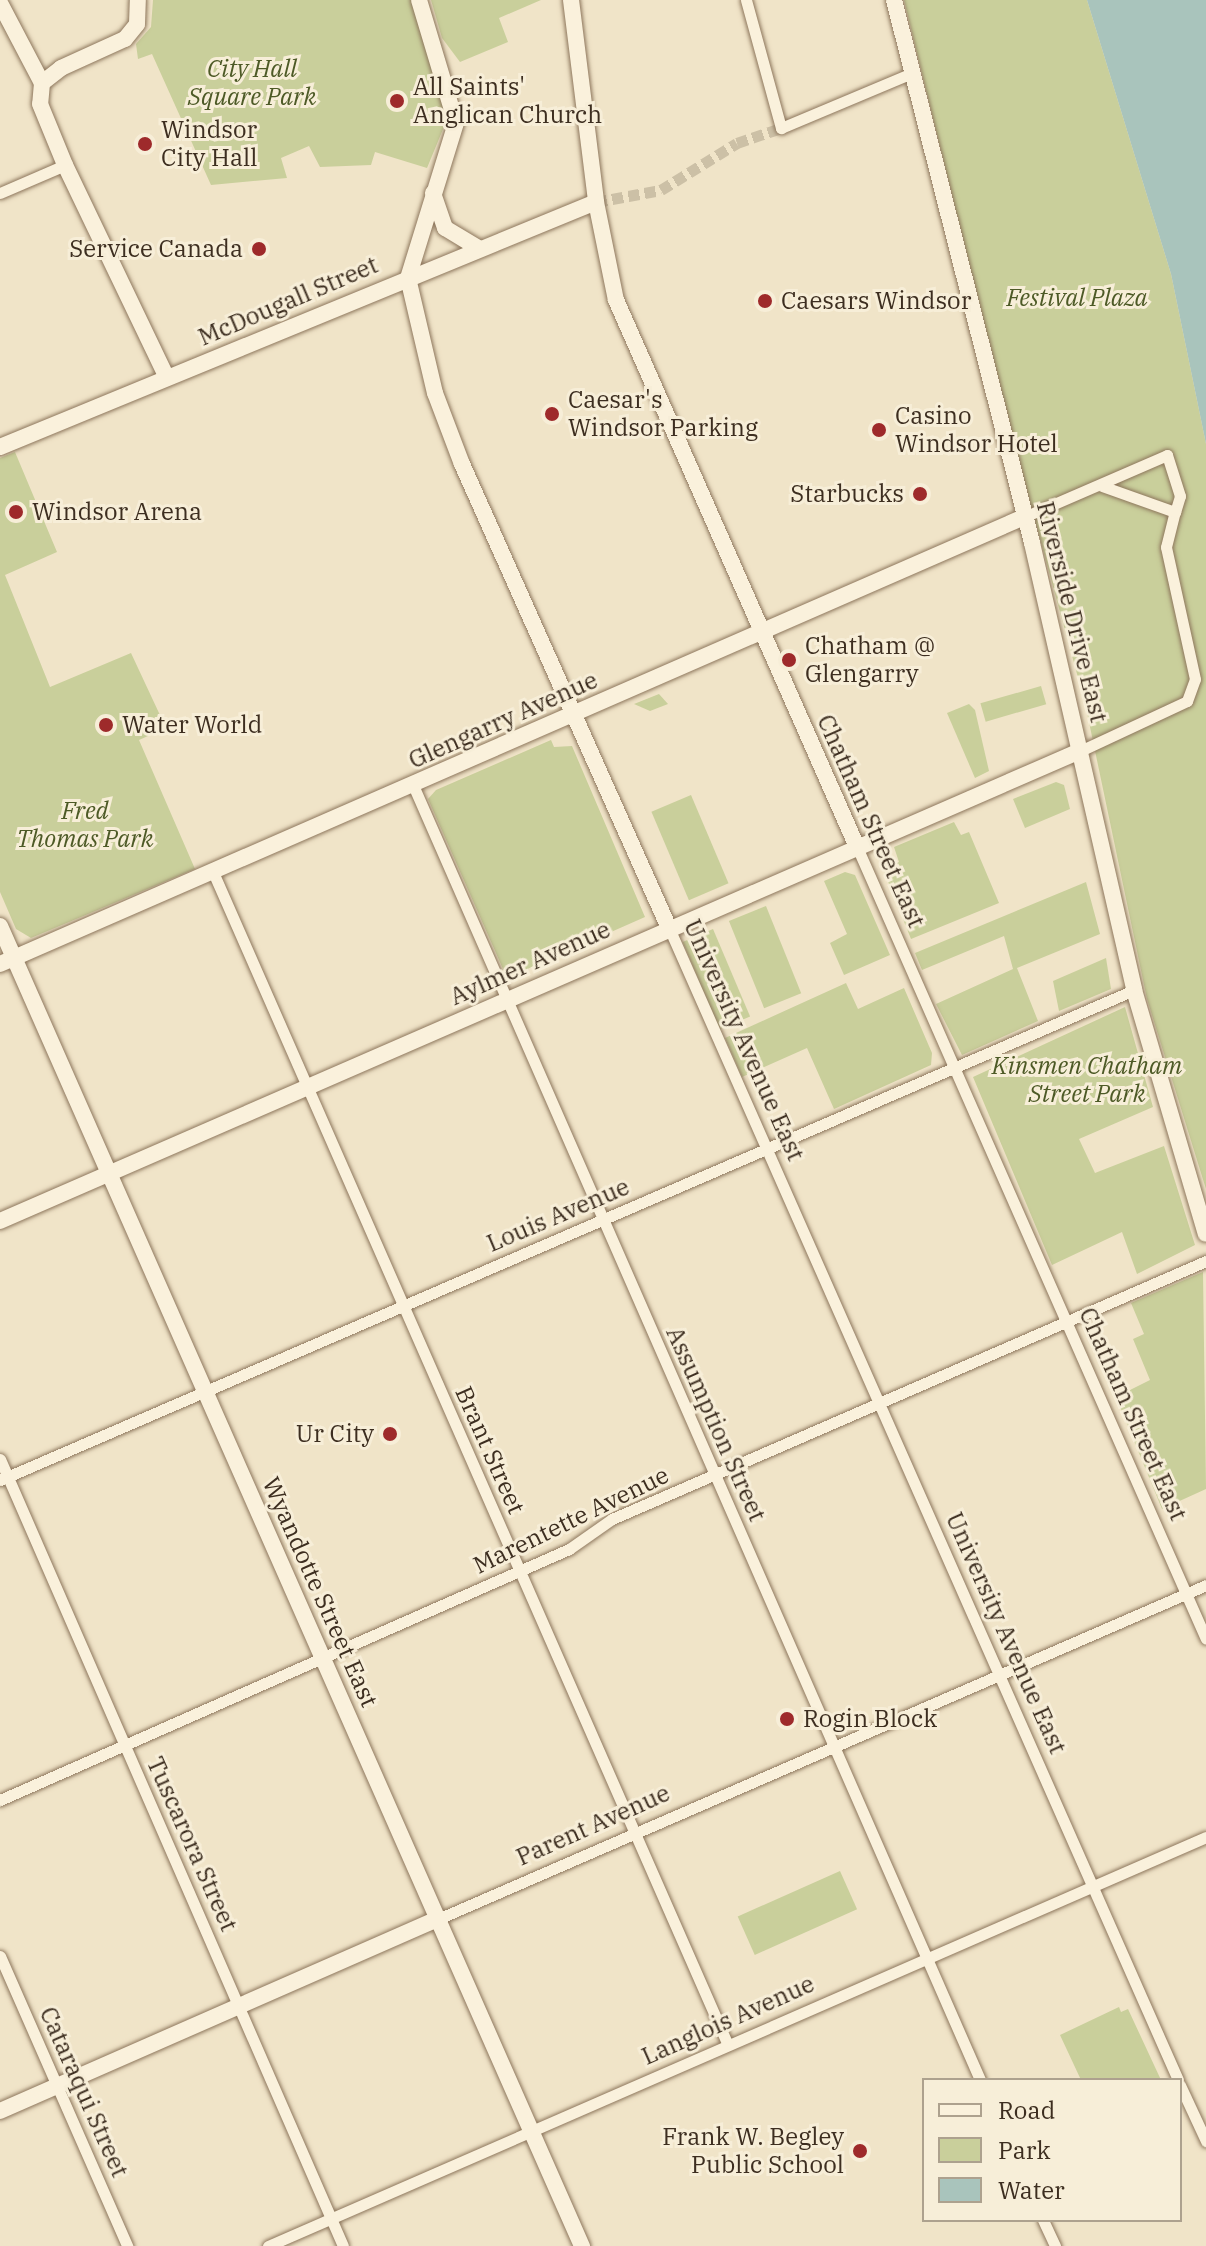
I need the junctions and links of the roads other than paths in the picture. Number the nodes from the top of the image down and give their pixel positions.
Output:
1 (138, 0) edge
2 (419, 0) edge
3 (571, 0) edge
4 (746, 0) edge
5 (894, 0) edge
6 (0, 3) edge
7 (914, 72) junction
8 (42, 83) junction
9 (65, 165) junction
10 (0, 193) edge
11 (433, 193) junction
12 (596, 202) junction
13 (478, 248) junction
14 (408, 278) junction
15 (167, 378) junction
16 (0, 447) edge
17 (1102, 486) junction
18 (1175, 512) junction
19 (1024, 517) junction
20 (760, 634) junction
21 (576, 714) junction
22 (1080, 751) junction
23 (413, 785) junction
24 (857, 847) junction
25 (213, 872) junction
26 (0, 926) edge
27 (669, 928) junction
28 (7, 961) edge
29 (1134, 990) junction
30 (507, 999) junction
31 (955, 1068) junction
32 (306, 1086) junction
33 (766, 1150) junction
34 (109, 1173) junction
35 (603, 1220) junction
36 (0, 1221) edge
37 (1206, 1234) edge
38 (1206, 1261) edge
39 (403, 1306) junction
40 (1067, 1323) junction
41 (205, 1391) junction
42 (879, 1405) junction
43 (0, 1459) edge
44 (715, 1476) junction
45 (4, 1478) edge
46 (520, 1571) junction
47 (1206, 1585) edge
48 (1186, 1593) junction
49 (1206, 1639) edge
50 (323, 1658) junction
51 (999, 1674) junction
52 (125, 1746) junction
53 (833, 1746) junction
54 (0, 1800) edge
55 (635, 1833) junction
56 (1206, 1837) edge
57 (1091, 1888) junction
58 (438, 1919) junction
59 (0, 1956) edge
60 (926, 1958) junction
61 (239, 2006) junction
62 (728, 2045) junction
63 (979, 2078) edge
64 (1177, 2078) edge
65 (57, 2086) junction
66 (1182, 2089) edge
67 (0, 2111) edge
68 (531, 2130) junction
69 (1206, 2141) edge
70 (331, 2218) junction
71 (1044, 2222) edge
72 (127, 2246) edge
73 (268, 2246) edge
74 (343, 2246) edge
75 (582, 2246) edge
76 (1055, 2246) edge

1 - 8 main road
2 - 11 main road
3 - 12 main road, Chatham Street East
4 - 7 street
5 - 7 main road, Riverside Drive East
6 - 8 main road
7 - 19 main road, Riverside Drive East
8 - 9 main road
9 - 10 street
9 - 15 main road
11 - 13 main road
11 - 14 main road
12 - 13 main road, McDougall Street
12 - 20 main road, Chatham Street East
13 - 14 main road, McDougall Street
14 - 15 main road, McDougall Street
14 - 21 main road, University Avenue East
15 - 16 main road, McDougall Street
17 - 18 street
17 - 18 street
17 - 19 street
18 - 22 street
19 - 20 main road, Glengarry Avenue
19 - 22 main road, Riverside Drive East
20 - 21 main road, Glengarry Avenue
20 - 24 main road, Chatham Street East
21 - 23 main road, Glengarry Avenue
21 - 27 main road, University Avenue East
22 - 24 main road, Aylmer Avenue
22 - 29 main road, Riverside Drive East
23 - 25 main road, Glengarry Avenue
23 - 30 street, Assumption Street
24 - 27 main road, Aylmer Avenue
24 - 31 street, Chatham Street East
25 - 28 main road, Glengarry Avenue
25 - 32 street, Brant Street
26 - 28 main road, Wyandotte Street East
27 - 30 main road, Aylmer Avenue
27 - 33 street, University Avenue East
28 - 34 main road, Wyandotte Street East
29 - 31 street, Louis Avenue
29 - 37 main road, Riverside Drive East
30 - 32 main road, Aylmer Avenue
30 - 35 street, Assumption Street
31 - 33 street, Louis Avenue
31 - 40 street, Chatham Street East
32 - 34 main road, Aylmer Avenue
32 - 39 street, Brant Street
33 - 35 street, Louis Avenue
33 - 42 street, University Avenue East
34 - 36 main road, Aylmer Avenue
34 - 41 main road, Wyandotte Street East
35 - 39 street, Louis Avenue
35 - 44 street, Assumption Street
38 - 40 street, Marentette Avenue
39 - 41 street, Louis Avenue
39 - 46 street, Brant Street
40 - 42 street, Marentette Avenue
40 - 48 street, Chatham Street East
41 - 45 street, Louis Avenue
41 - 50 main road, Wyandotte Street East
42 - 44 street, Marentette Avenue
42 - 51 street, University Avenue East
43 - 45 street, Tuscarora Street
44 - 46 street, Marentette Avenue
44 - 53 street, Assumption Street
45 - 52 street, Tuscarora Street
46 - 50 street, Marentette Avenue
46 - 55 street, Brant Street
47 - 48 street, Parent Avenue
48 - 49 street, Chatham Street East
48 - 51 street, Parent Avenue
50 - 52 street, Marentette Avenue
50 - 58 main road, Wyandotte Street East
51 - 53 street, Parent Avenue
51 - 57 street, University Avenue East
52 - 54 street, Marentette Avenue
52 - 61 street, Tuscarora Street
53 - 55 street, Parent Avenue
53 - 60 street, Assumption Street
55 - 58 street, Parent Avenue
55 - 62 street, Brant Street
56 - 57 street, Langlois Avenue
57 - 60 street, Langlois Avenue
57 - 64 street, University Avenue East
58 - 61 main road, Parent Avenue
58 - 68 main road, Wyandotte Street East
59 - 65 street, Cataraqui Street
60 - 62 street, Langlois Avenue
60 - 63 street, Assumption Street
61 - 65 main road, Parent Avenue
61 - 70 street, Tuscarora Street
62 - 68 street, Langlois Avenue
65 - 67 main road, Parent Avenue
65 - 72 street, Cataraqui Street
66 - 69 street, University Avenue East
68 - 70 street, Langlois Avenue
68 - 75 main road, Wyandotte Street East
70 - 73 street, Langlois Avenue
70 - 74 street, Tuscarora Street
71 - 76 street

